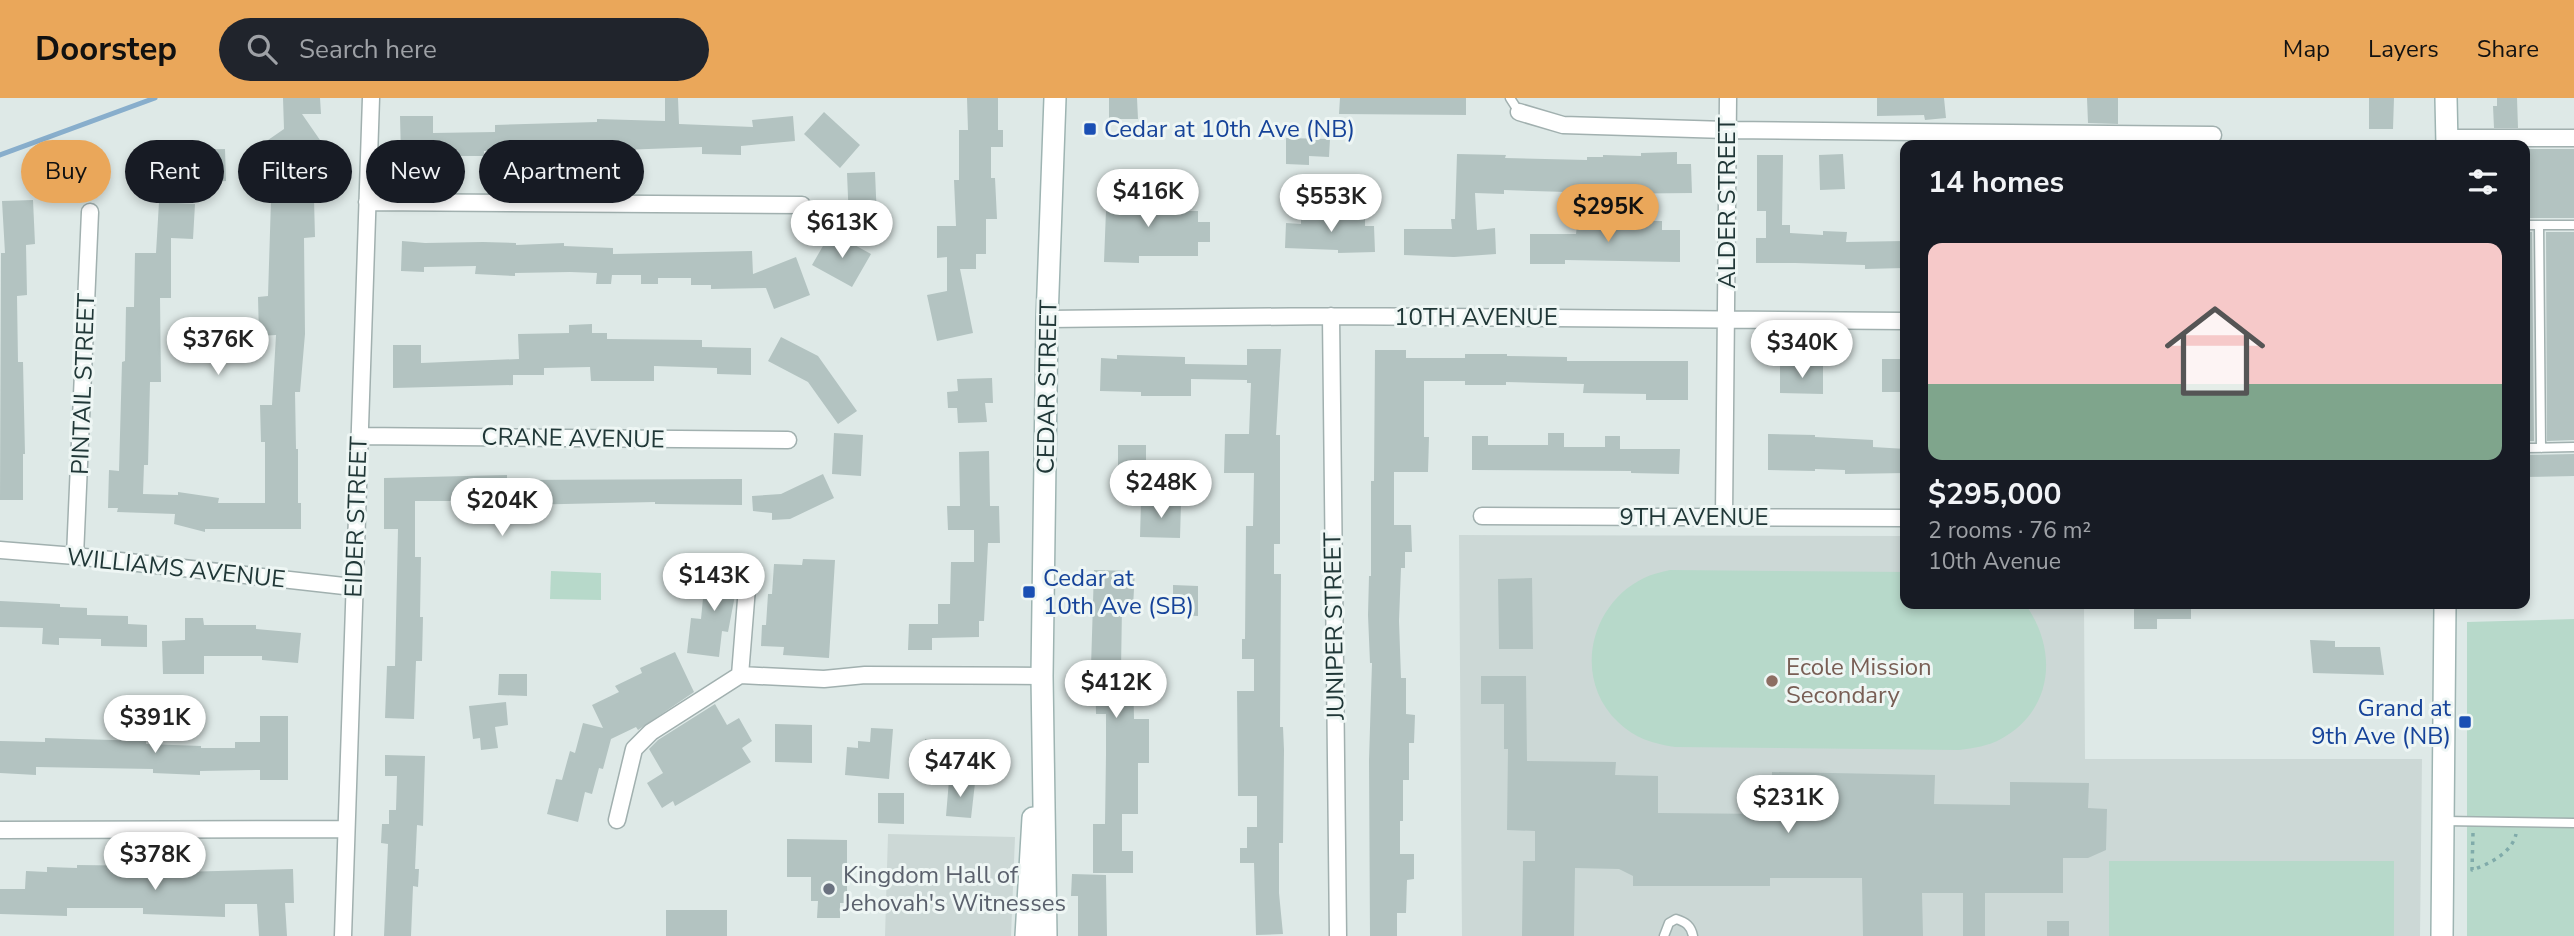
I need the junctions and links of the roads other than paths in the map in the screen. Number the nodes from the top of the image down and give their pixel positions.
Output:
1 (371, 98) edge
2 (1055, 98) edge
3 (1728, 98) edge
4 (2446, 98) edge
5 (1515, 105) edge
6 (1726, 130) junction
7 (2213, 135) dead end
8 (2574, 138) edge
9 (369, 140) edge
10 (2447, 140) edge
11 (2489, 140) edge
12 (367, 203) edge
13 (465, 203) edge
14 (802, 205) dead end
15 (90, 212) dead end
16 (2530, 225) edge
17 (2539, 225) junction
18 (2574, 225) edge
19 (1331, 316) junction
20 (1047, 318) junction
21 (1727, 319) junction
22 (1900, 321) edge
23 (359, 436) junction
24 (788, 440) dead end
25 (2541, 447) junction
26 (2574, 447) edge
27 (2530, 448) edge
28 (1482, 516) dead end
29 (1724, 517) junction
30 (1900, 518) edge
31 (0, 550) edge
32 (75, 556) junction
33 (748, 575) dead end
34 (353, 587) junction
35 (2445, 609) edge
36 (740, 675) junction
37 (1042, 676) junction
38 (617, 820) dead end
39 (2444, 821) junction
40 (2574, 823) edge
41 (345, 829) junction
42 (0, 830) edge
43 (343, 936) edge
44 (1026, 936) edge
45 (1046, 936) edge
46 (1338, 936) edge
47 (1664, 936) edge
48 (1693, 936) edge
49 (2442, 936) edge

1 - 9 street, EIDER STREET
2 - 20 main road, CEDAR STREET
3 - 6 street, ALDER STREET
4 - 10 main road
5 - 6 street
6 - 7 street
6 - 21 street, ALDER STREET
8 - 11 street
12 - 23 street, EIDER STREET
13 - 14 street
15 - 32 street, PINTAIL STREET
16 - 17 lane
17 - 18 lane
17 - 25 lane
19 - 20 street, 10TH AVENUE
19 - 21 street, 10TH AVENUE
19 - 46 street, JUNIPER STREET
20 - 37 main road, CEDAR STREET
21 - 22 street, 10TH AVENUE
21 - 29 street, ALDER STREET
23 - 24 street, CRANE AVENUE
23 - 34 street, EIDER STREET
25 - 26 lane
25 - 27 lane
28 - 29 street, 9TH AVENUE
29 - 30 street, 9TH AVENUE
31 - 32 street, WILLIAMS AVENUE
32 - 34 street, WILLIAMS AVENUE
33 - 36 street
34 - 41 street, EIDER STREET
35 - 39 main road
36 - 37 street
36 - 38 street
37 - 44 main road, CEDAR STREET
37 - 45 main road, CEDAR STREET
39 - 40 lane
39 - 49 main road
41 - 42 street
41 - 43 street, EIDER STREET
47 - 48 lane

